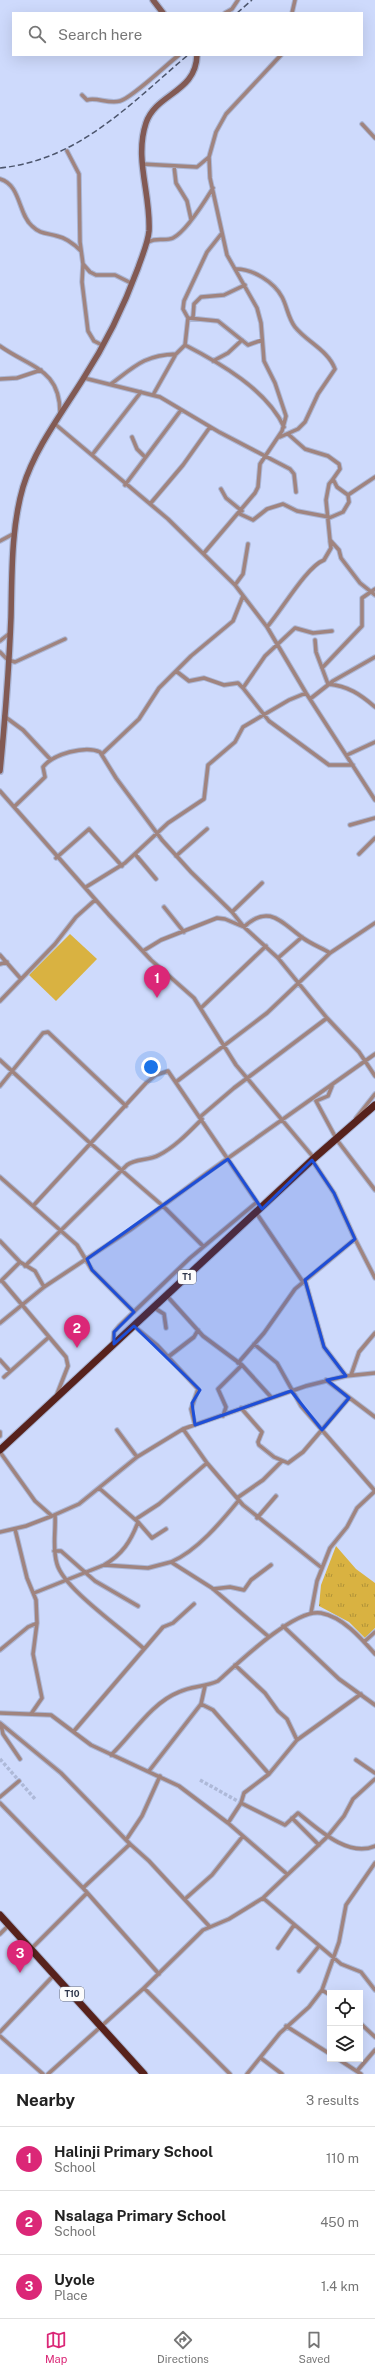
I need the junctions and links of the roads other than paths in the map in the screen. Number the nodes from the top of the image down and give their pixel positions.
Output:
1 (153, 0) edge
2 (238, 0) edge
3 (296, 0) edge
4 (162, 12) edge
5 (227, 12) edge
6 (292, 12) edge
7 (178, 56) edge
8 (197, 56) edge
9 (281, 56) edge
10 (82, 95) dead end
11 (362, 124) dead end
12 (375, 138) edge
13 (67, 151) dead end
14 (209, 157) junction
15 (142, 164) junction
16 (174, 166) junction
17 (0, 179) edge
18 (213, 188) junction
19 (191, 219) junction
20 (222, 233) junction
21 (145, 246) junction
22 (81, 251) junction
23 (83, 264) junction
24 (236, 269) junction
25 (131, 283) junction
26 (245, 285) junction
27 (193, 317) junction
28 (188, 318) junction
29 (242, 340) junction
30 (262, 340) junction
31 (102, 345) junction
32 (185, 345) junction
33 (0, 346) edge
34 (176, 354) junction
35 (213, 361) junction
36 (41, 370) junction
37 (84, 378) junction
38 (0, 379) edge
39 (111, 384) junction
40 (141, 392) junction
41 (152, 395) junction
42 (181, 410) junction
43 (60, 416) junction
44 (55, 424) junction
45 (210, 427) junction
46 (284, 427) junction
47 (288, 434) junction
48 (132, 437) dead end
49 (278, 438) junction
50 (92, 455) junction
51 (146, 457) junction
52 (264, 457) junction
53 (375, 477) edge
54 (333, 479) junction
55 (125, 485) junction
56 (221, 489) dead end
57 (296, 492) dead end
58 (348, 495) junction
59 (150, 504) junction
60 (241, 512) junction
61 (329, 517) junction
62 (15, 533) junction
63 (0, 541) edge
64 (330, 541) junction
65 (248, 544) dead end
66 (204, 553) junction
67 (235, 585) junction
68 (375, 590) edge
69 (370, 591) junction
70 (375, 595) edge
71 (243, 596) junction
72 (267, 627) junction
73 (332, 631) dead end
74 (10, 632) junction
75 (65, 639) dead end
76 (315, 640) dead end
77 (0, 641) edge
78 (278, 645) junction
79 (0, 652) edge
80 (375, 657) edge
81 (8, 660) junction
82 (322, 668) junction
83 (176, 671) junction
84 (328, 684) junction
85 (243, 688) junction
86 (306, 693) junction
87 (310, 699) junction
88 (375, 707) edge
89 (263, 715) junction
90 (4, 716) junction
91 (375, 742) edge
92 (102, 754) junction
93 (347, 755) junction
94 (50, 760) junction
95 (353, 764) junction
96 (0, 771) edge
97 (0, 792) edge
98 (375, 800) edge
99 (14, 807) junction
100 (375, 818) edge
101 (350, 825) dead end
102 (207, 829) dead end
103 (156, 833) junction
104 (375, 838) edge
105 (135, 854) junction
106 (359, 854) dead end
107 (176, 856) junction
108 (56, 858) junction
109 (122, 866) junction
110 (156, 879) dead end
111 (262, 883) dead end
112 (86, 887) junction
113 (95, 900) junction
114 (164, 907) dead end
115 (232, 912) junction
116 (375, 923) edge
117 (244, 927) junction
118 (184, 932) junction
119 (302, 937) junction
120 (266, 946) junction
121 (143, 951) junction
122 (330, 953) junction
123 (0, 955) edge
124 (278, 958) junction
125 (7, 962) junction
126 (0, 964) edge
127 (21, 979) junction
128 (299, 984) junction
129 (0, 1001) edge
130 (201, 1008) junction
131 (327, 1018) junction
132 (224, 1046) junction
133 (375, 1054) edge
134 (0, 1060) edge
135 (365, 1062) junction
136 (12, 1070) junction
137 (375, 1076) edge
138 (247, 1079) junction
139 (176, 1082) junction
140 (332, 1085) junction
141 (0, 1086) edge
142 (375, 1094) edge
143 (316, 1101) junction
144 (375, 1105) edge
145 (126, 1106) junction
146 (303, 1106) junction
147 (201, 1118) junction
148 (282, 1119) junction
149 (348, 1130) junction
150 (337, 1140) junction
151 (90, 1143) junction
152 (228, 1159) junction
153 (313, 1159) junction
154 (122, 1170) junction
155 (0, 1177) edge
156 (375, 1190) edge
157 (257, 1202) junction
158 (33, 1206) junction
159 (163, 1206) junction
160 (259, 1211) junction
161 (60, 1230) junction
162 (354, 1239) junction
163 (0, 1241) edge
164 (203, 1246) junction
165 (87, 1259) junction
166 (20, 1262) junction
167 (25, 1266) junction
168 (375, 1278) edge
169 (1, 1281) edge
170 (304, 1281) junction
171 (44, 1287) junction
172 (167, 1296) junction
173 (22, 1305) junction
174 (153, 1307) junction
175 (134, 1312) junction
176 (0, 1323) edge
177 (134, 1326) junction
178 (166, 1328) dead end
179 (198, 1330) junction
180 (375, 1333) edge
181 (49, 1337) junction
182 (114, 1344) junction
183 (254, 1344) junction
184 (168, 1357) junction
185 (0, 1360) edge
186 (240, 1364) junction
187 (10, 1372) junction
188 (375, 1373) edge
189 (351, 1375) junction
190 (346, 1376) junction
191 (4, 1377) dead end
192 (326, 1380) junction
193 (292, 1390) junction
194 (57, 1395) junction
195 (271, 1397) junction
196 (349, 1398) junction
197 (241, 1408) junction
198 (223, 1416) junction
199 (375, 1417) edge
200 (195, 1425) junction
201 (183, 1429) junction
202 (117, 1430) dead end
203 (322, 1430) junction
204 (0, 1432) edge
205 (0, 1436) edge
206 (0, 1450) edge
207 (137, 1457) junction
208 (282, 1461) junction
209 (207, 1463) junction
210 (99, 1488) junction
211 (375, 1491) edge
212 (276, 1496) dead end
213 (238, 1499) junction
214 (54, 1515) junction
215 (257, 1518) junction
216 (137, 1521) junction
217 (14, 1529) junction
218 (166, 1529) dead end
219 (0, 1532) edge
220 (54, 1551) junction
221 (171, 1562) junction
222 (104, 1564) junction
223 (271, 1565) dead end
224 (322, 1568) junction
225 (84, 1572) junction
226 (65, 1580) junction
227 (213, 1589) junction
228 (34, 1593) junction
229 (194, 1604) dead end
230 (138, 1606) dead end
231 (311, 1613) junction
232 (37, 1623) junction
233 (283, 1626) junction
234 (375, 1632) edge
235 (269, 1637) junction
236 (364, 1642) junction
237 (144, 1649) junction
238 (0, 1650) edge
239 (375, 1654) edge
240 (235, 1665) junction
241 (206, 1686) junction
242 (361, 1694) junction
243 (201, 1704) junction
244 (375, 1705) edge
245 (0, 1713) edge
246 (31, 1714) junction
247 (1, 1724) edge
248 (74, 1731) junction
249 (4, 1734) junction
250 (0, 1737) edge
251 (298, 1740) junction
252 (111, 1755) junction
253 (20, 1759) dead end
254 (356, 1760) dead end
255 (149, 1771) junction
256 (375, 1773) edge
257 (269, 1774) junction
258 (160, 1776) junction
259 (375, 1779) edge
260 (19, 1781) dead end
261 (0, 1797) edge
262 (241, 1803) junction
263 (0, 1804) edge
264 (292, 1818) junction
265 (228, 1823) junction
266 (243, 1836) junction
267 (327, 1837) junction
268 (126, 1840) junction
269 (130, 1844) junction
270 (319, 1845) junction
271 (375, 1846) edge
272 (375, 1863) edge
273 (287, 1874) junction
274 (83, 1888) junction
275 (87, 1893) junction
276 (263, 1898) junction
277 (185, 1899) junction
278 (0, 1915) edge
279 (9, 1925) junction
280 (294, 1925) junction
281 (210, 1927) junction
282 (0, 1934) edge
283 (319, 1946) junction
284 (278, 1948) dead end
285 (31, 1949) junction
286 (334, 1958) junction
287 (299, 1971) dead end
288 (55, 1974) junction
289 (159, 1974) junction
290 (144, 1988) junction
291 (322, 1990) junction
292 (375, 1990) edge
293 (327, 1993) edge
294 (101, 2026) junction
295 (286, 2026) junction
296 (363, 2026) edge
297 (0, 2032) edge
298 (0, 2036) edge
299 (375, 2037) edge
300 (375, 2050) edge
301 (327, 2052) edge
302 (261, 2058) junction
303 (343, 2062) edge
304 (357, 2071) junction
305 (43, 2074) edge
306 (48, 2074) edge
307 (144, 2074) edge
308 (230, 2074) edge
309 (247, 2074) edge
310 (282, 2074) edge
311 (361, 2074) edge

1 - 4 street
2 - 5 street
3 - 6 street
7 - 10 street
8 - 15 street
9 - 14 street
11 - 12 street
13 - 22 street
14 - 16 street
14 - 18 street
15 - 16 street
15 - 21 street
16 - 19 street
17 - 22 street
18 - 19 street
18 - 20 street
19 - 21 street
20 - 24 street
20 - 28 street
21 - 25 street
22 - 23 street
23 - 25 street
23 - 31 street
24 - 26 street
24 - 47 street
25 - 31 street
26 - 27 street
26 - 30 street
27 - 28 street
27 - 29 street
28 - 32 street
29 - 30 street
29 - 35 street
30 - 46 street
31 - 37 street
32 - 34 street
32 - 35 street
33 - 36 street
34 - 39 street
34 - 41 street
35 - 46 street
36 - 38 street
36 - 43 street
37 - 39 street
37 - 43 street
39 - 40 street
40 - 41 street
40 - 50 street
41 - 42 street
42 - 45 street
42 - 51 street
43 - 44 street
44 - 50 street
44 - 62 street
45 - 52 street
45 - 59 street
46 - 49 street
47 - 49 street
47 - 54 street
48 - 51 street
49 - 52 street
50 - 55 street
51 - 55 street
52 - 57 street
52 - 60 street
53 - 58 street
54 - 58 street
54 - 61 street
55 - 59 street
56 - 60 street
58 - 61 street
59 - 66 street
60 - 61 street
60 - 66 street
61 - 64 street
62 - 63 street
62 - 74 street
64 - 69 street
64 - 72 street
65 - 67 street
66 - 67 street
67 - 71 street
68 - 69 street
69 - 70 street
69 - 82 street
71 - 72 street
71 - 83 street
72 - 78 street
73 - 78 street
74 - 77 street
74 - 81 street
75 - 81 street
76 - 82 street
78 - 85 street
78 - 86 street
79 - 81 street
80 - 84 street
81 - 90 street
82 - 84 street
83 - 85 street
83 - 92 street
84 - 87 street
84 - 88 street
85 - 89 street
86 - 87 street
86 - 89 street
87 - 93 street
89 - 95 street
89 - 103 street
90 - 94 street
90 - 96 street
91 - 93 street
92 - 94 street
92 - 103 street
93 - 95 street
94 - 99 street
95 - 98 street
97 - 99 street
99 - 108 street
100 - 101 street
102 - 107 street
103 - 105 street
103 - 107 street
104 - 106 street
105 - 109 street
105 - 110 street
107 - 115 street
108 - 109 street
108 - 112 street
109 - 112 street
111 - 115 street
112 - 113 street
113 - 121 street
113 - 127 street
114 - 118 street
115 - 117 street
116 - 122 street
117 - 118 street
117 - 119 street
117 - 120 street
118 - 121 street
119 - 122 street
119 - 124 street
120 - 124 street
120 - 130 street
121 - 130 street
122 - 128 street
123 - 125 street
124 - 128 street
125 - 126 street
125 - 127 street
127 - 129 street
128 - 131 street
128 - 132 street
130 - 132 street
131 - 135 street
131 - 138 street
132 - 138 street
132 - 139 street
133 - 135 street
134 - 136 street
135 - 137 street
135 - 140 street
136 - 141 street
136 - 145 street
136 - 151 street
138 - 147 street
138 - 148 street
139 - 145 street
139 - 147 street
140 - 143 street
140 - 146 street
142 - 149 street
143 - 146 street
143 - 150 street
144 - 149 highway, T1
145 - 151 street
146 - 148 street
147 - 152 street
147 - 154 street
148 - 152 street
148 - 153 street
149 - 150 highway, T1
150 - 153 highway, T1
150 - 156 street
151 - 154 street
151 - 158 street
152 - 157 street
152 - 159 street
153 - 160 highway, T1
153 - 162 street
154 - 159 street
154 - 161 street
155 - 158 street
157 - 160 street
157 - 164 street
158 - 161 street
159 - 164 street
159 - 165 street
160 - 170 street
160 - 172 highway, T1
161 - 165 street
161 - 167 street
162 - 168 street
162 - 170 street
163 - 166 street
164 - 175 street
165 - 171 street
165 - 175 street
166 - 167 street
166 - 169 street
167 - 171 street
169 - 173 street
170 - 183 street
170 - 190 street
171 - 173 street
172 - 174 highway, T1
172 - 179 street
173 - 176 street
173 - 181 street
174 - 177 highway, T1
174 - 178 street
175 - 182 street
177 - 182 highway, T1
177 - 184 street
179 - 184 street
179 - 186 street
180 - 189 street
181 - 187 street
181 - 194 street
182 - 194 highway, T1
183 - 186 street
183 - 193 street
184 - 200 street
185 - 187 street
186 - 195 street
186 - 198 street
187 - 191 street
188 - 189 street
189 - 190 street
190 - 192 street
192 - 193 street
192 - 196 street
193 - 195 street
193 - 203 street
194 - 206 highway, T1
195 - 197 street
196 - 199 street
196 - 203 street
197 - 198 street
197 - 208 street
198 - 200 street
200 - 201 street
201 - 207 street
201 - 209 street
202 - 207 street
203 - 208 street
203 - 211 street
204 - 205 street
206 - 214 street
207 - 210 street
208 - 213 street
209 - 213 street
209 - 216 street
210 - 214 street
210 - 216 street
211 - 224 street
212 - 215 street
213 - 215 street
213 - 221 street
214 - 217 street
214 - 220 street
215 - 224 street
216 - 218 street
216 - 222 street
217 - 219 street
217 - 228 street
220 - 225 street
220 - 226 street
221 - 222 street
221 - 227 street
222 - 225 street
223 - 227 street
224 - 231 street
225 - 226 street
225 - 230 street
226 - 228 street
226 - 237 street
227 - 235 street
228 - 232 street
229 - 237 street
231 - 233 street
231 - 236 street
232 - 238 street
232 - 246 street
233 - 235 street
233 - 242 street
234 - 236 street
235 - 240 street
236 - 239 street
237 - 248 street
240 - 241 street
240 - 251 street
241 - 243 street
241 - 252 street
242 - 244 street
242 - 251 street
243 - 255 street
243 - 257 street
245 - 246 street
246 - 248 street
247 - 249 street
247 - 268 street
248 - 252 street
249 - 250 street
249 - 253 street
251 - 257 street
252 - 255 street
254 - 256 street
255 - 258 street
257 - 262 street
258 - 265 street
258 - 268 street
259 - 267 street
260 - 261 street
262 - 264 street
262 - 265 street
263 - 274 street
264 - 267 street
264 - 270 street
265 - 266 street
266 - 273 street
266 - 277 street
267 - 270 street
267 - 271 street
268 - 269 street
269 - 274 street
269 - 277 street
270 - 273 street
272 - 286 street
273 - 276 street
274 - 275 street
275 - 285 street
275 - 289 street
276 - 280 street
276 - 281 street
277 - 281 street
278 - 279 highway, T10
279 - 282 street
279 - 285 highway, T10
280 - 283 street
280 - 284 street
281 - 289 street
283 - 286 street
283 - 287 street
285 - 288 highway, T10
286 - 291 street
286 - 292 street
288 - 294 highway, T10
288 - 297 street
289 - 290 street
290 - 294 street
290 - 308 street
291 - 293 street
291 - 295 street
294 - 306 street
294 - 307 highway, T10
295 - 301 street
295 - 302 street
296 - 299 street
298 - 305 street
300 - 304 street
302 - 309 street
302 - 310 street
303 - 304 street
304 - 311 street

